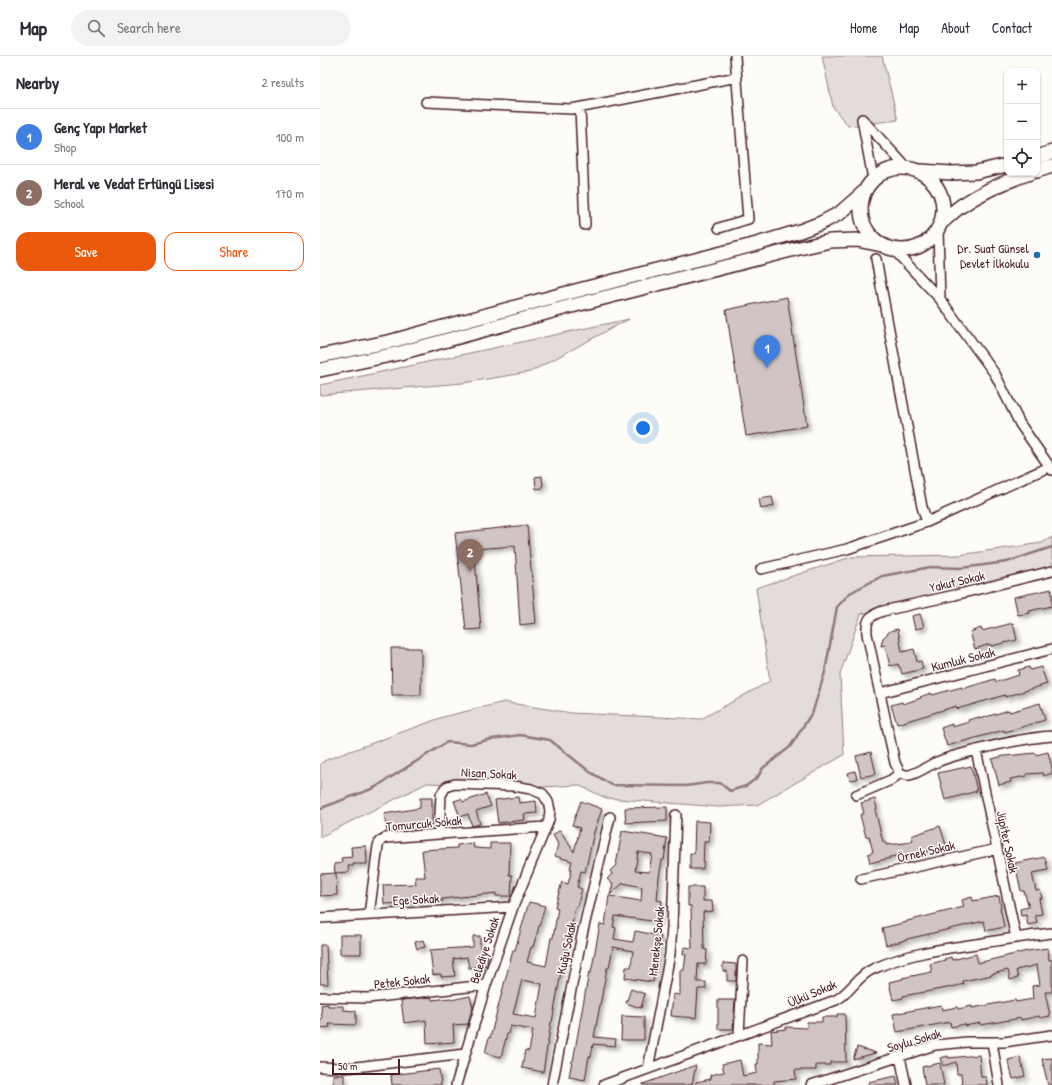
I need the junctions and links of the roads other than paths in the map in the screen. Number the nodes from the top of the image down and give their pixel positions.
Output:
1 (735, 56) edge
2 (737, 77) junction
3 (426, 102) dead end
4 (580, 108) junction
5 (1052, 152) edge
6 (1040, 156) edge
7 (1004, 166) edge
8 (1052, 166) edge
9 (906, 167) junction
10 (1040, 170) edge
11 (920, 171) junction
12 (1020, 176) edge
13 (873, 179) junction
14 (864, 192) junction
15 (585, 225) dead end
16 (940, 226) junction
17 (719, 228) dead end
18 (888, 248) junction
19 (876, 259) dead end
20 (940, 299) junction
21 (320, 356) edge
22 (320, 370) edge
23 (1051, 469) edge
24 (928, 522) junction
25 (761, 569) dead end
26 (1052, 571) edge
27 (1052, 649) edge
28 (880, 693) junction
29 (1052, 736) edge
30 (976, 750) junction
31 (900, 773) junction
32 (856, 795) dead end
33 (676, 815) dead end
34 (610, 817) dead end
35 (546, 827) junction
36 (439, 834) junction
37 (997, 849) junction
38 (861, 879) dead end
39 (513, 907) junction
40 (369, 915) junction
41 (320, 918) edge
42 (1052, 933) edge
43 (1016, 938) junction
44 (743, 961) dead end
45 (486, 985) junction
46 (320, 997) edge
47 (739, 1035) junction
48 (1052, 1035) edge
49 (992, 1042) junction
50 (465, 1054) junction
51 (900, 1057) junction
52 (320, 1067) edge
53 (648, 1069) junction
54 (456, 1085) edge
55 (552, 1085) edge
56 (604, 1085) edge
57 (811, 1085) edge
58 (906, 1085) edge
59 (999, 1085) edge

1 - 2 street
2 - 4 street
2 - 17 street
3 - 4 street
4 - 15 street
5 - 6 highway
7 - 11 highway
8 - 10 highway
9 - 11 highway
9 - 13 highway
9 - 13 street
11 - 16 highway
12 - 16 highway
13 - 14 highway
14 - 18 highway
14 - 21 highway
16 - 18 highway
16 - 20 street
18 - 20 street
18 - 22 highway
19 - 24 street
20 - 23 street
23 - 24 street
24 - 25 street
26 - 28 street, Yakut Sokak
27 - 28 street, Kumluk Sokak
28 - 31 street
29 - 30 street
30 - 31 street
30 - 37 street, Jüpiter Sokak
31 - 32 street
33 - 53 street, Menekşe Sokak
34 - 55 street, Kuğu Sokak
35 - 36 street, Tomurcuk Sokak
35 - 36 street, Nisan Sokak
35 - 39 street, Belediye Sokak
36 - 40 street, Tomurcuk Sokak
37 - 38 street, Örnek Sokak
37 - 43 street, Jüpiter Sokak
39 - 40 street, Ege Sokak
39 - 45 street, Belediye Sokak
40 - 41 street, Ege Sokak
42 - 43 street, Ülkü Sokak
43 - 47 street, Ülkü Sokak
44 - 47 street
45 - 46 street, Petek Sokak
45 - 50 street, Belediye Sokak
47 - 53 street, Ülkü Sokak
48 - 49 street, Soylu Sokak
49 - 51 street, Soylu Sokak
49 - 59 street
50 - 52 street
50 - 54 street, Belediye Sokak
51 - 57 street, Soylu Sokak
51 - 58 street
53 - 56 street, Ülkü Sokak

